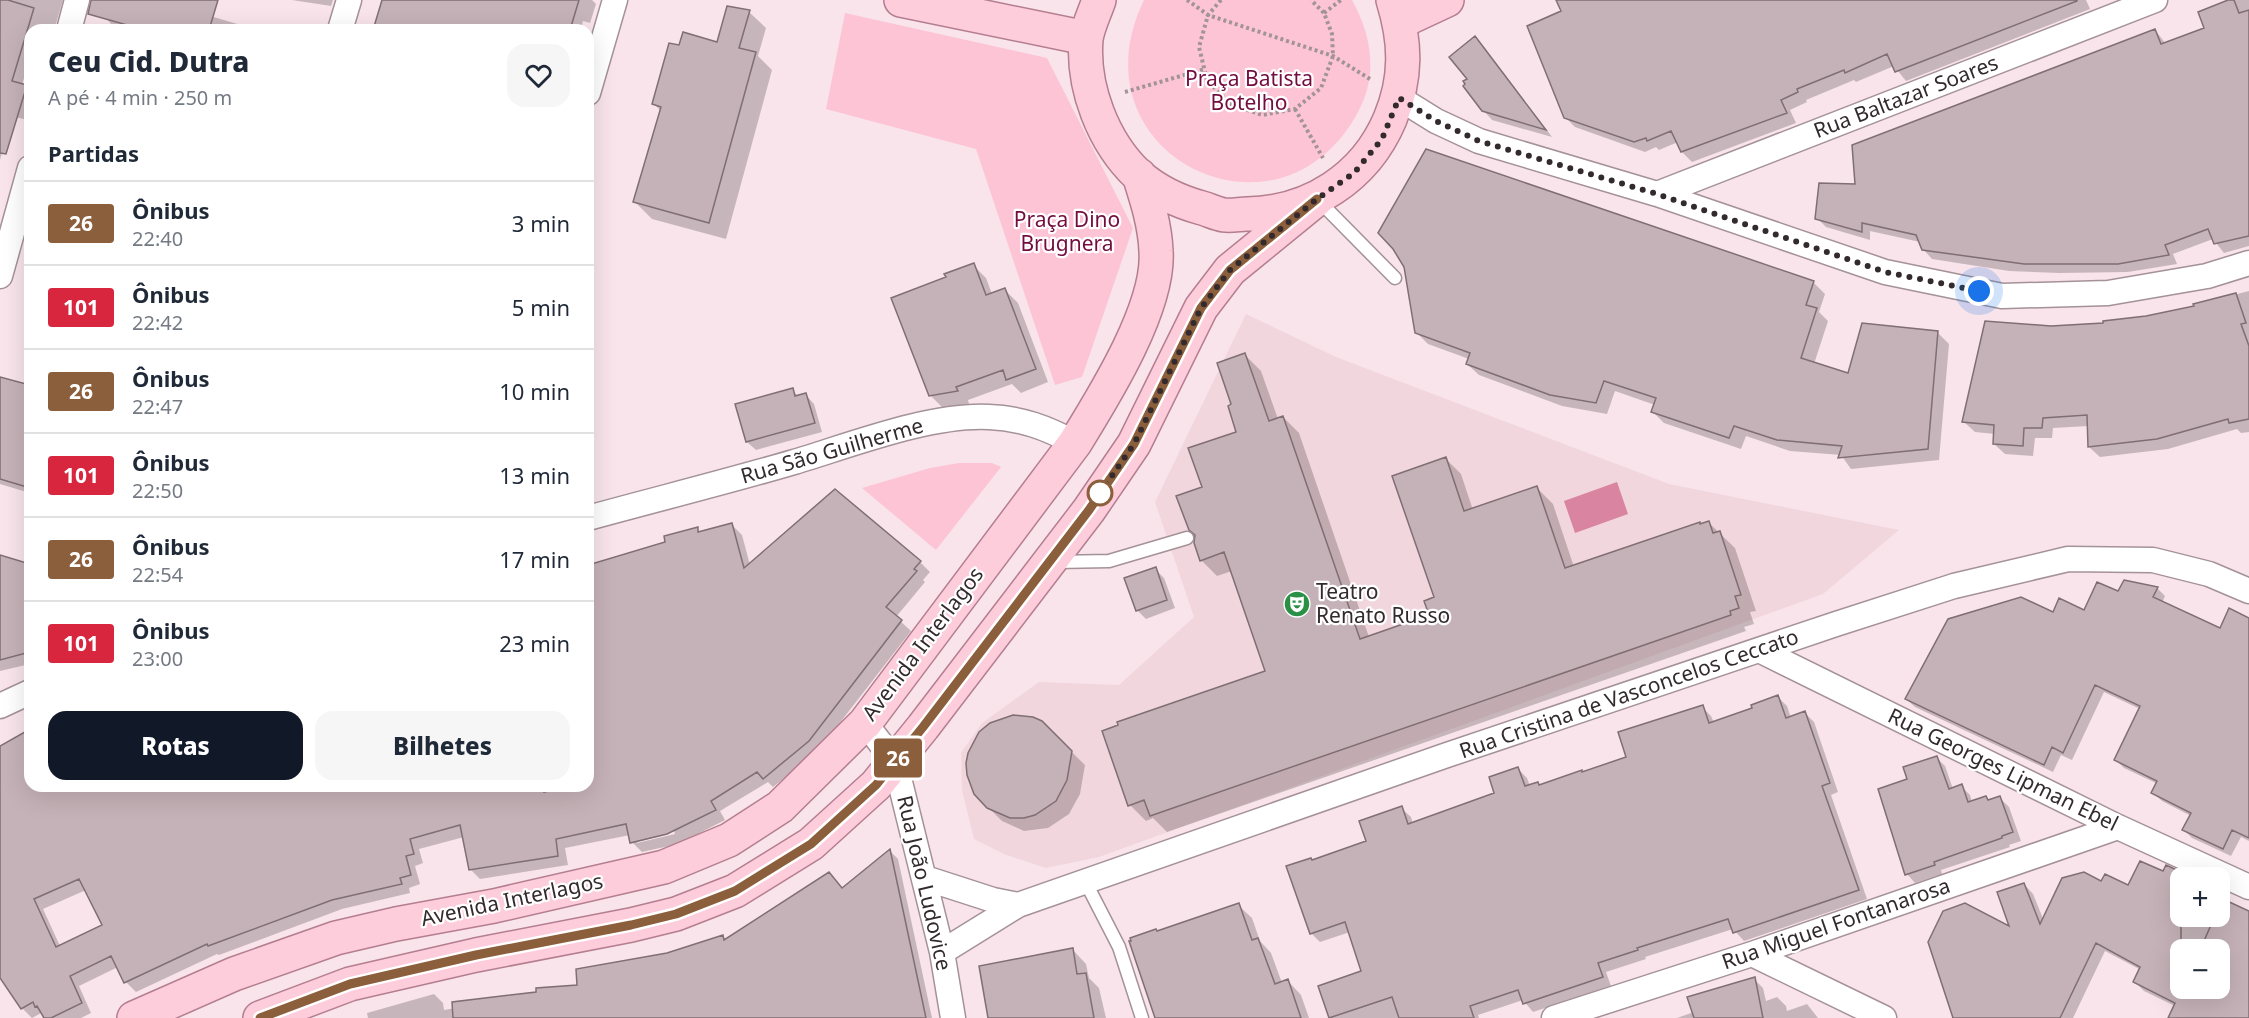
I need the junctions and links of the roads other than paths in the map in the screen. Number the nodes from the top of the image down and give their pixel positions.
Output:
1 (77, 0) edge
2 (349, 0) edge
3 (615, 0) edge
4 (901, 0) edge
5 (1099, 0) edge
6 (1447, 0) edge
7 (2155, 0) edge
8 (1396, 11) edge
9 (71, 24) edge
10 (342, 24) edge
11 (1086, 38) junction
12 (594, 72) edge
13 (1399, 98) junction
14 (1138, 175) junction
15 (24, 190) edge
16 (1328, 192) junction
17 (1657, 194) junction
18 (2249, 263) edge
19 (0, 276) edge
20 (1395, 278) dead end
21 (1075, 443) junction
22 (594, 516) edge
23 (1187, 538) dead end
24 (1049, 562) junction
25 (2249, 591) edge
26 (1759, 650) junction
27 (24, 695) edge
28 (0, 706) edge
29 (865, 723) junction
30 (895, 762) junction
31 (2118, 827) junction
32 (925, 878) junction
33 (1085, 881) junction
34 (2249, 887) edge
35 (1018, 905) junction
36 (942, 952) junction
37 (1752, 954) junction
38 (134, 1018) edge
39 (260, 1018) edge
40 (953, 1018) edge
41 (1142, 1018) edge
42 (1554, 1018) edge
43 (1884, 1018) edge

1 - 9 street
2 - 10 street
3 - 12 street
4 - 11 main road
5 - 11 main road
6 - 8 main road
7 - 17 street, Rua Baltazar Soares
8 - 13 main road
11 - 14 main road
13 - 16 main road
13 - 17 street
14 - 16 main road
14 - 21 main road, Avenida Interlagos
15 - 19 street
16 - 20 lane
16 - 24 main road
17 - 18 street
21 - 22 street, Rua São Guilherme
21 - 29 main road, Avenida Interlagos
23 - 24 lane
24 - 30 main road
25 - 26 street, Rua Cristina de Vasconcelos Ceccato
26 - 31 street, Rua Georges Lipman Ebel
26 - 33 street, Rua Cristina de Vasconcelos Ceccato
27 - 28 street
29 - 30 street, Rua João Ludovice
29 - 38 main road, Avenida Interlagos
30 - 32 street, Rua João Ludovice
30 - 39 main road
31 - 34 street, Rua Georges Lipman Ebel
31 - 37 street, Rua Miguel Fontanarosa
32 - 35 street
32 - 36 street, Rua João Ludovice
33 - 35 street, Rua Cristina de Vasconcelos Ceccato
33 - 41 lane
35 - 36 street, Rua Cristina de Vasconcelos Ceccato
36 - 40 street, Rua João Ludovice
37 - 42 street, Rua Miguel Fontanarosa
37 - 43 street

